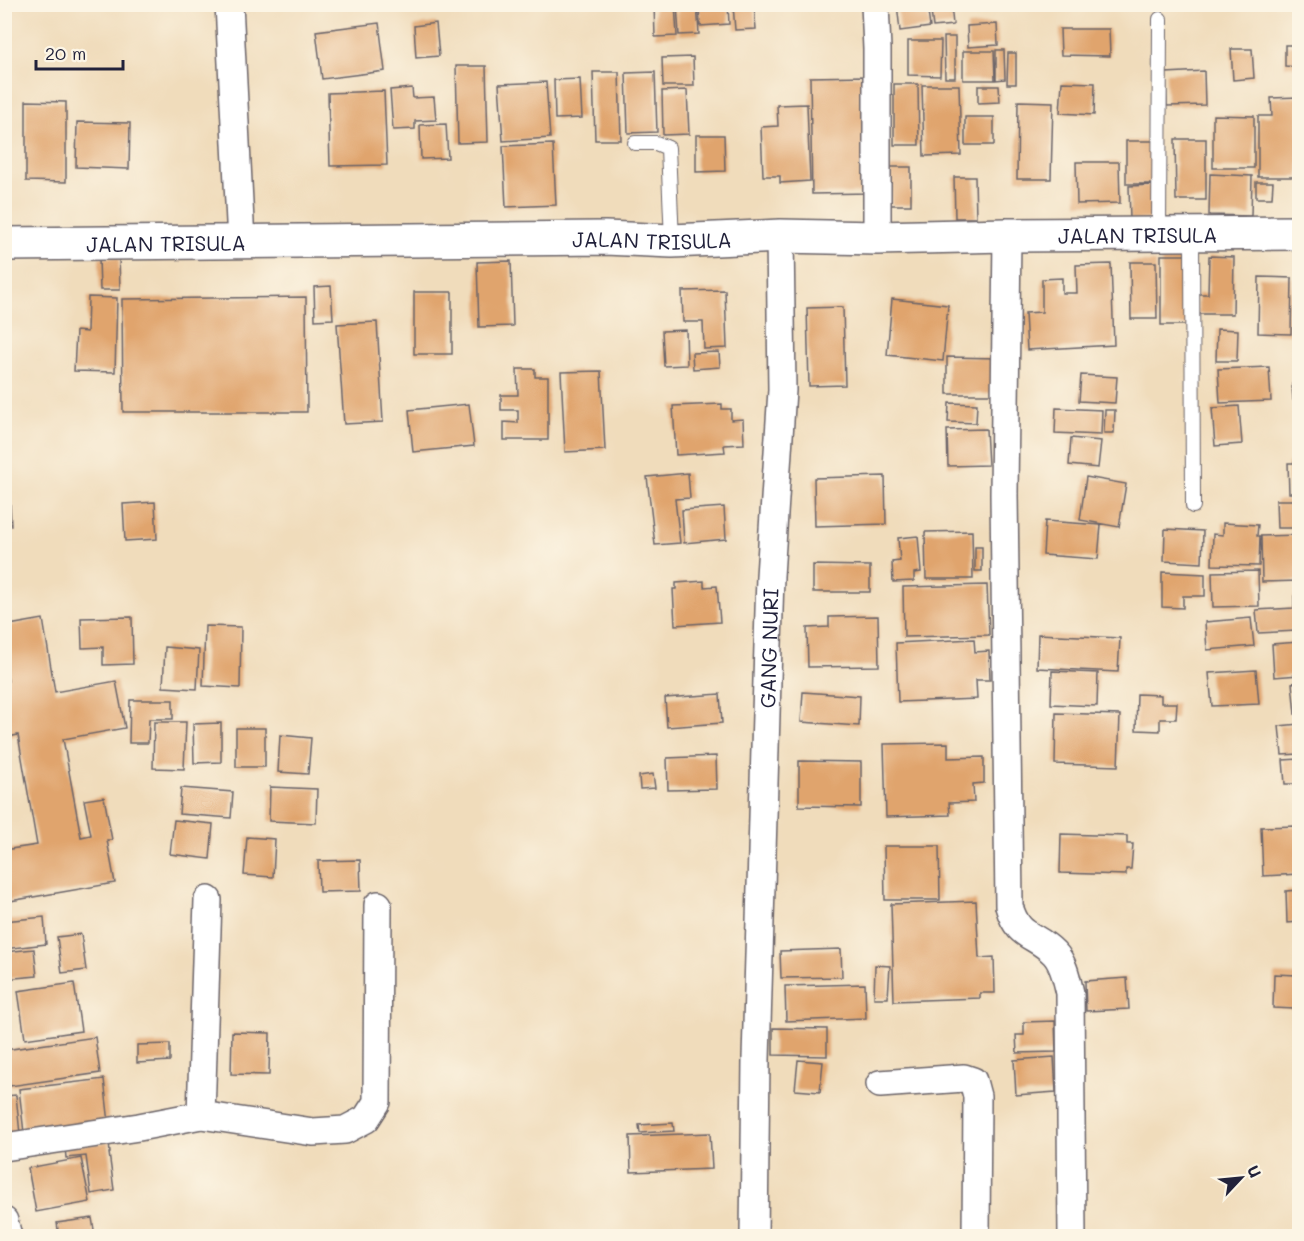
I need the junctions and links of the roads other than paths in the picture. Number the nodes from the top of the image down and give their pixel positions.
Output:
1 (229, 4) edge
2 (874, 4) edge
3 (1160, 19) dead end
4 (635, 143) dead end
5 (1159, 233) junction
6 (1192, 233) junction
7 (1299, 233) edge
8 (1007, 235) junction
9 (780, 236) junction
10 (877, 237) junction
11 (672, 241) junction
12 (241, 242) junction
13 (4, 244) edge
14 (1193, 506) dead end
15 (208, 900) dead end
16 (378, 905) dead end
17 (880, 1083) dead end
18 (201, 1115) junction
19 (4, 1147) edge
20 (4, 1221) edge
21 (8, 1236) edge
22 (754, 1236) edge
23 (976, 1236) edge
24 (1072, 1236) edge

1 - 12 street
2 - 10 street
3 - 5 lane
4 - 11 lane
5 - 6 street, JALAN TRISULA
5 - 8 street, JALAN TRISULA
6 - 7 street, JALAN TRISULA
6 - 14 lane
8 - 10 street, JALAN TRISULA
8 - 24 street
9 - 10 street, JALAN TRISULA
9 - 11 street, JALAN TRISULA
9 - 22 street, GANG NURI
11 - 12 street, JALAN TRISULA
12 - 13 street, JALAN TRISULA
15 - 18 street
16 - 18 street
17 - 23 street
18 - 19 street
20 - 21 street

